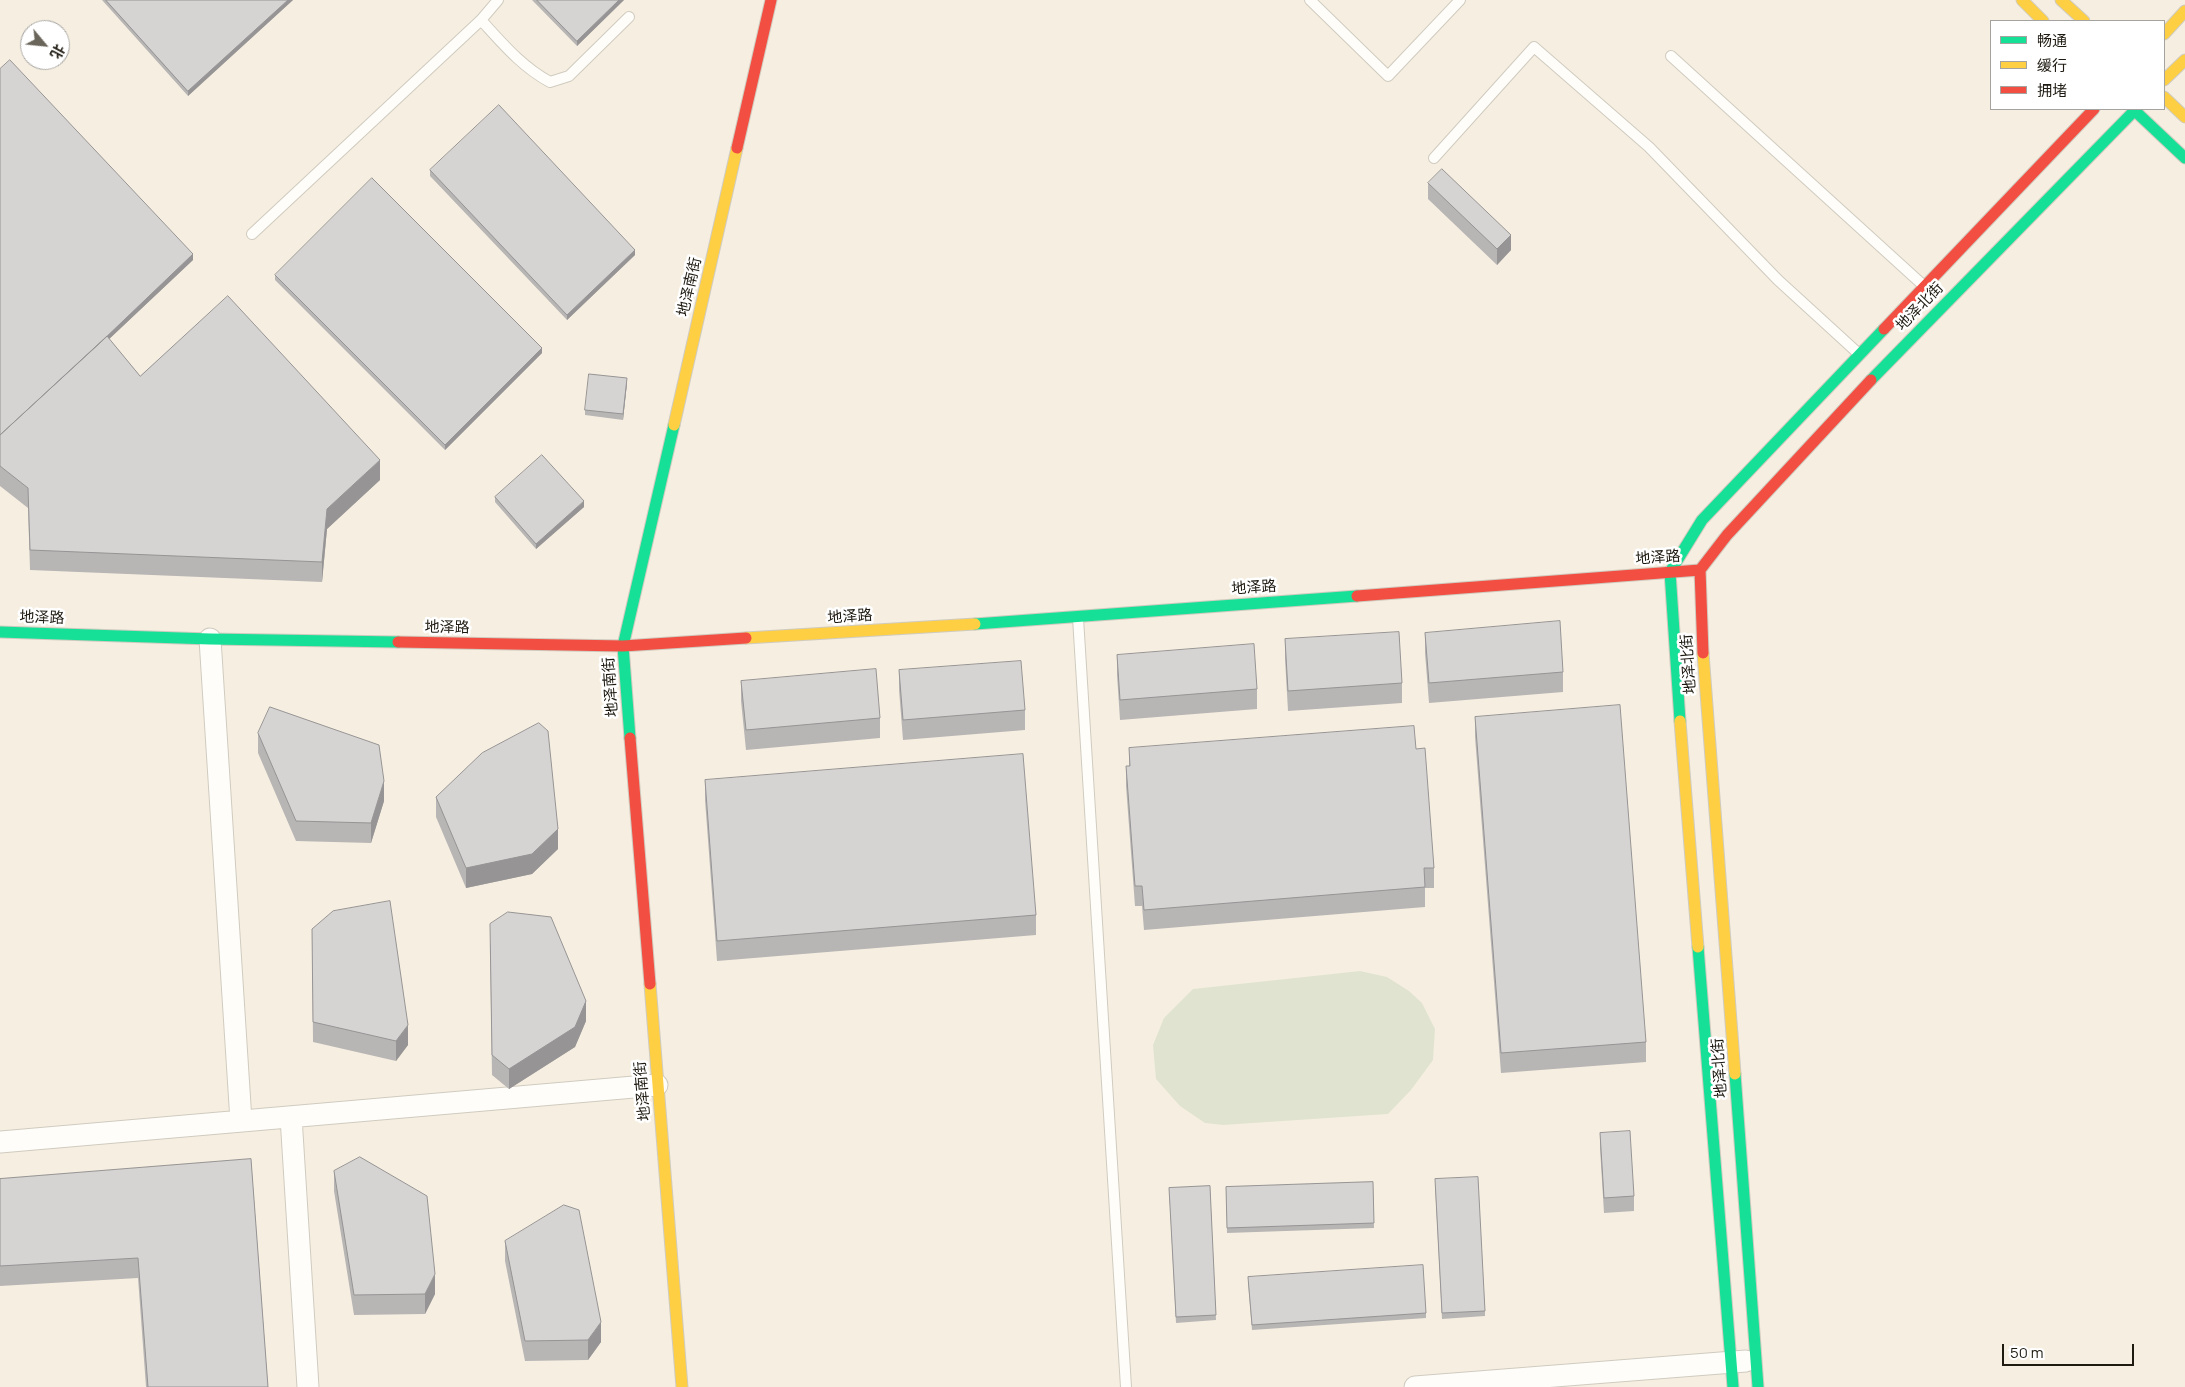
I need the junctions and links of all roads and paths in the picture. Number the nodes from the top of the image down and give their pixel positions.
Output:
1 (498, 0) edge
2 (771, 0) edge
3 (1310, 0) edge
4 (1460, 0) edge
5 (2022, 0) edge
6 (2062, 0) edge
7 (2185, 11) edge
8 (630, 17) dead end
9 (481, 20) junction
10 (2042, 20) edge
11 (2083, 20) edge
12 (2165, 33) edge
13 (1671, 56) dead end
14 (2185, 60) edge
15 (2165, 79) edge
16 (2165, 98) edge
17 (2093, 110) edge
18 (2133, 110) edge
19 (2135, 110) edge
20 (2185, 117) edge
21 (1434, 158) dead end
22 (2185, 158) edge
23 (252, 234) dead end
24 (1934, 295) junction
25 (1869, 363) junction
26 (1700, 570) junction
27 (1670, 572) junction
28 (1078, 617) junction
29 (0, 632) edge
30 (210, 639) junction
31 (623, 646) junction
32 (657, 1085) junction
33 (291, 1116) junction
34 (240, 1121) junction
35 (0, 1142) edge
36 (1756, 1360) junction
37 (1731, 1362) junction
38 (308, 1387) edge
39 (682, 1387) edge
40 (1126, 1387) edge
41 (1415, 1387) edge
42 (1733, 1387) edge
43 (1758, 1387) edge

1 - 9 lane
2 - 31 street, 地泽南街
3 - 4 lane
5 - 10 street
6 - 11 street
7 - 12 street
8 - 9 lane
9 - 23 lane
13 - 24 lane
14 - 15 street
16 - 20 street
17 - 24 street, 地泽北街
18 - 24 street, 地泽北街
19 - 22 street
21 - 25 lane
24 - 25 street, 地泽北街
24 - 25 street, 地泽北街
25 - 26 street, 地泽北街
25 - 27 street, 地泽北街
26 - 27 street, 地泽路
26 - 36 street, 地泽北街
27 - 28 street, 地泽路
27 - 37 street, 地泽北街
28 - 31 street, 地泽路
28 - 40 lane
29 - 30 street, 地泽路
30 - 31 street, 地泽路
30 - 34 street
31 - 32 street, 地泽南街
32 - 33 street
32 - 39 street, 地泽南街
33 - 34 street
33 - 38 street
34 - 35 street
36 - 37 street
36 - 43 street, 地泽北街
37 - 41 street
37 - 42 street, 地泽北街

